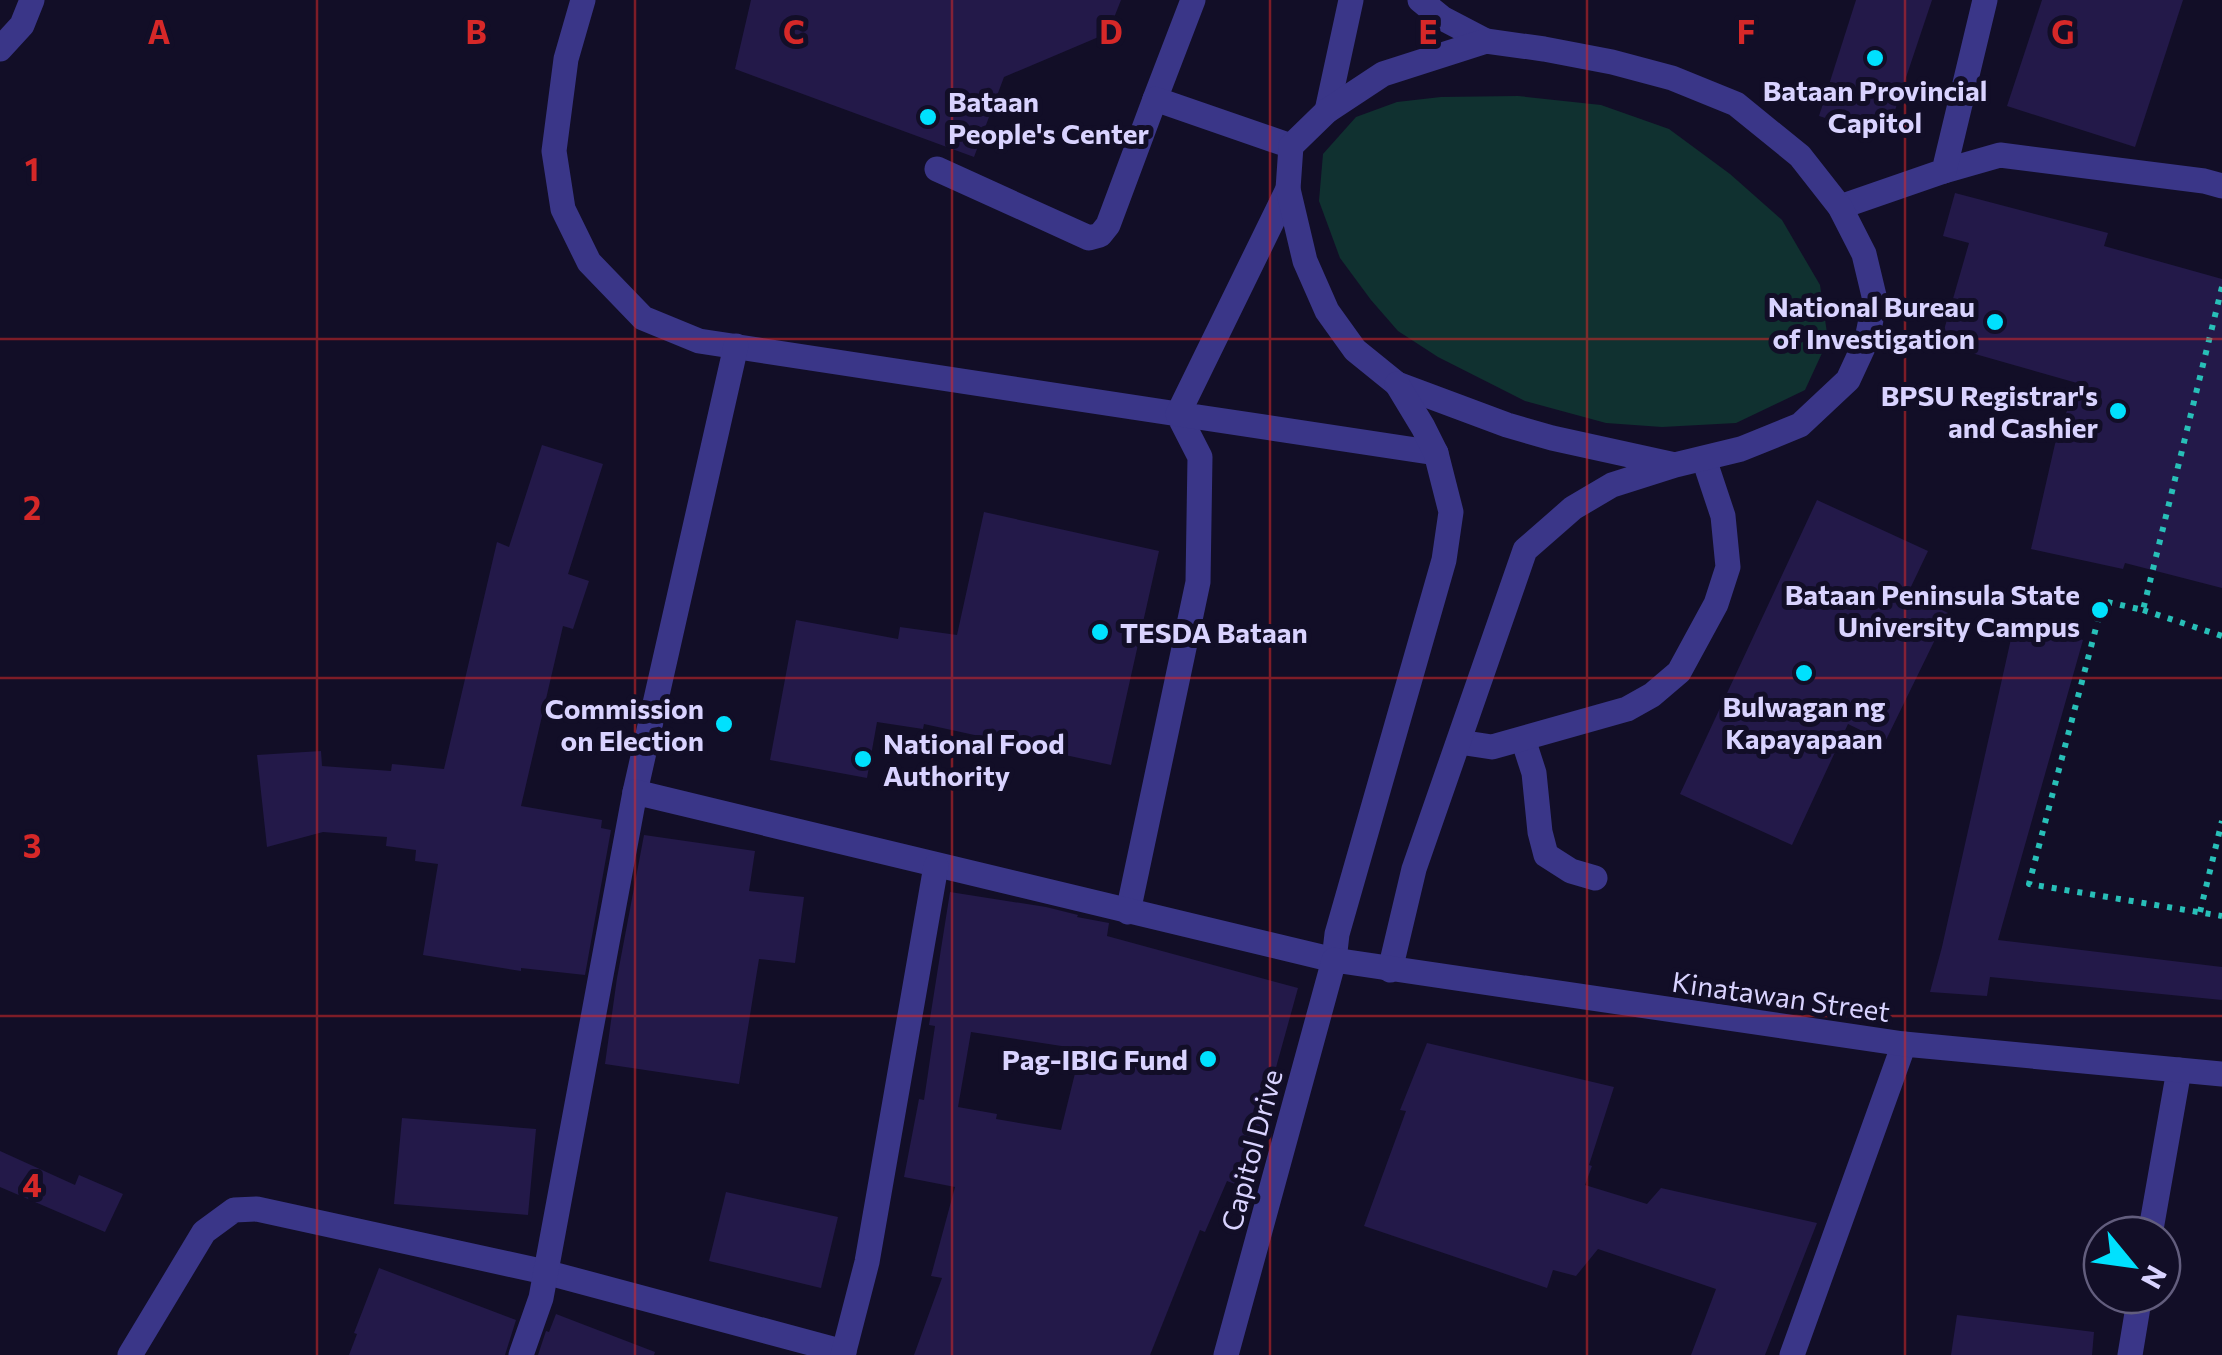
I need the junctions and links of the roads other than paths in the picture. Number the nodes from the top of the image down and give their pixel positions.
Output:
1 (32, 0) edge
2 (583, 0) edge
3 (1193, 0) edge
4 (1351, 0) edge
5 (1420, 0) edge
6 (1985, 0) edge
7 (1486, 42) junction
8 (0, 49) edge
9 (1156, 98) junction
10 (1326, 111) junction
11 (1291, 146) junction
12 (937, 169) dead end
13 (1944, 171) junction
14 (2222, 186) edge
15 (1288, 189) junction
16 (1840, 207) junction
17 (736, 346) junction
18 (1397, 384) junction
19 (1178, 414) junction
20 (1436, 454) junction
21 (1704, 459) junction
22 (1674, 465) junction
23 (1523, 738) junction
24 (1459, 742) junction
25 (635, 792) junction
26 (936, 866) junction
27 (1596, 878) dead end
28 (1128, 912) junction
29 (1334, 960) junction
30 (1390, 970) junction
31 (1904, 1044) junction
32 (2179, 1070) junction
33 (2222, 1074) edge
34 (2154, 1215) edge
35 (545, 1272) junction
36 (2137, 1315) edge
37 (843, 1353) edge
38 (130, 1355) edge
39 (521, 1355) edge
40 (1226, 1355) edge
41 (1792, 1355) edge
42 (2130, 1355) edge

1 - 8 street
2 - 17 street
3 - 9 street
4 - 10 street
5 - 7 street
6 - 13 street
7 - 10 street
7 - 16 street
9 - 11 street
9 - 12 street
10 - 11 street
11 - 15 street
13 - 14 street
13 - 16 street
15 - 18 street
15 - 19 street
16 - 21 street
17 - 19 street
17 - 25 street
18 - 20 street, Capitol Drive
18 - 22 street
19 - 20 street
19 - 28 street
20 - 29 street, Capitol Drive
21 - 22 street
21 - 23 street
22 - 24 street
23 - 24 street
23 - 27 street
24 - 30 street
25 - 26 street, Kinatawan Street
25 - 35 street
26 - 28 street, Kinatawan Street
26 - 37 street
28 - 29 street, Kinatawan Street
29 - 30 street, Kinatawan Street
29 - 40 street, Capitol Drive
30 - 31 street, Kinatawan Street
31 - 32 street, Kinatawan Street
31 - 41 street
32 - 33 street, Kinatawan Street
32 - 34 street
35 - 37 street
35 - 38 street
35 - 39 street
36 - 42 street

